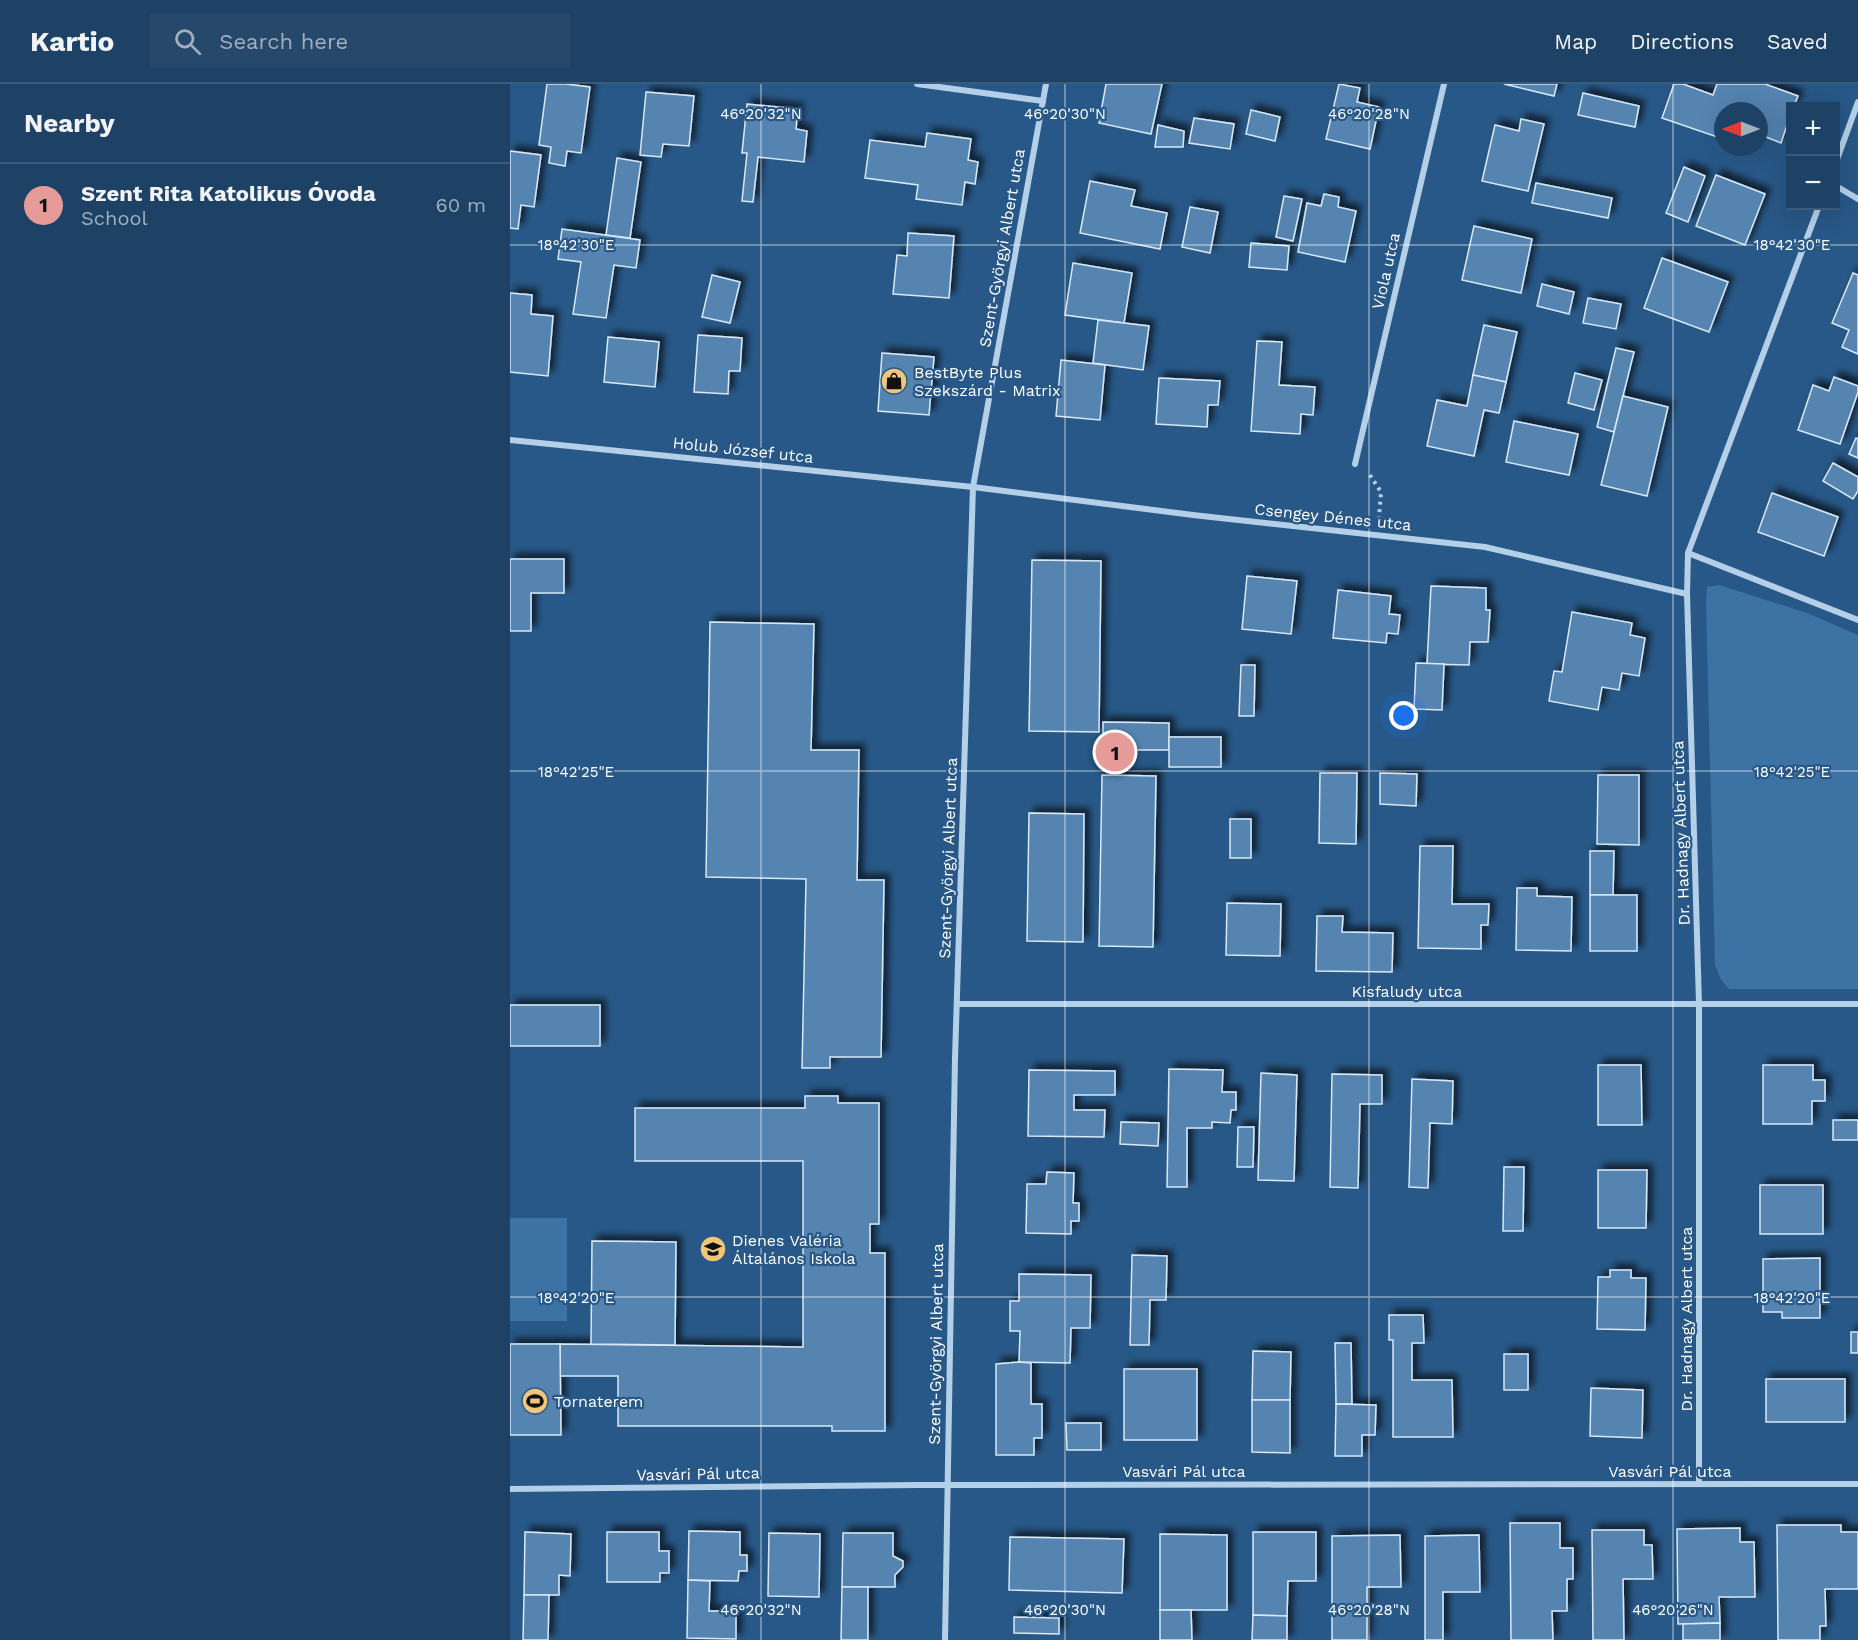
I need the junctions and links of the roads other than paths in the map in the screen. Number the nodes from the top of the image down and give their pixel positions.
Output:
1 (917, 84) edge
2 (1046, 84) edge
3 (1444, 84) edge
4 (1043, 101) junction
5 (1858, 102) edge
6 (1838, 156) edge
7 (1840, 188) edge
8 (1858, 199) edge
9 (1817, 210) edge
10 (510, 440) edge
11 (1355, 464) dead end
12 (973, 487) junction
13 (1688, 553) junction
14 (1687, 594) junction
15 (1858, 620) edge
16 (957, 1004) junction
17 (1699, 1004) junction
18 (1858, 1004) edge
19 (1699, 1484) junction
20 (1858, 1484) edge
21 (948, 1485) junction
22 (510, 1489) edge
23 (945, 1640) edge

1 - 4 street
2 - 4 street, Szent-Györgyi Albert utca
3 - 11 street, Viola utca
4 - 12 street, Szent-Györgyi Albert utca
5 - 6 street
7 - 8 street
9 - 13 street, Dr. Hadnagy Albert utca
10 - 12 street, Holub József utca
12 - 14 street, Csengey Dénes utca
12 - 16 street, Szent-Györgyi Albert utca
13 - 14 street, Dr. Hadnagy Albert utca
13 - 15 street
14 - 17 street, Dr. Hadnagy Albert utca
16 - 17 street, Kisfaludy utca
16 - 21 street, Szent-Györgyi Albert utca
17 - 18 street, Kisfaludy utca
17 - 19 street, Dr. Hadnagy Albert utca
19 - 20 street, Vasvári Pál utca
19 - 21 street, Vasvári Pál utca
21 - 22 street, Vasvári Pál utca
21 - 23 street, Szent-Györgyi Albert utca

